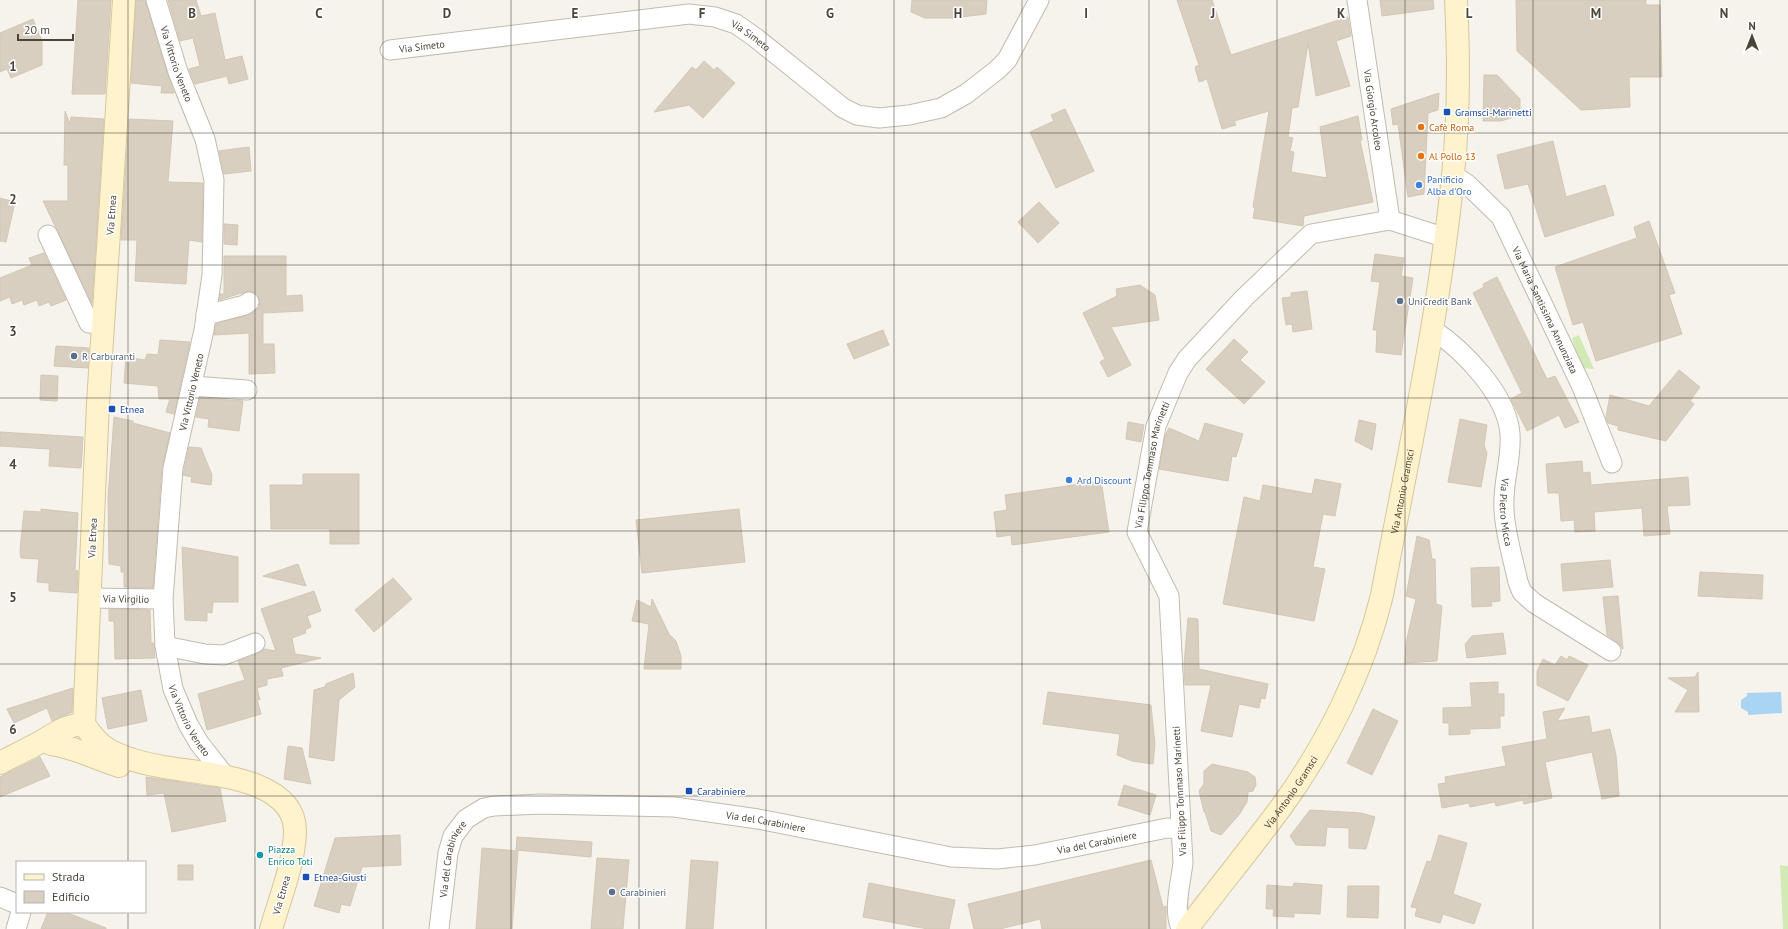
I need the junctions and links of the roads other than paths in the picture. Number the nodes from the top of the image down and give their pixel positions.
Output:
1 (124, 0) edge
2 (156, 0) edge
3 (1039, 0) edge
4 (1357, 0) edge
5 (1456, 0) edge
6 (390, 50) dead end
7 (1454, 175) junction
8 (1390, 220) junction
9 (48, 235) dead end
10 (1446, 238) junction
11 (248, 302) dead end
12 (206, 315) junction
13 (104, 324) junction
14 (1432, 329) junction
15 (192, 386) junction
16 (247, 390) dead end
17 (1612, 463) dead end
18 (89, 598) junction
19 (163, 599) junction
20 (255, 643) dead end
21 (165, 646) junction
22 (1611, 651) dead end
23 (84, 724) junction
24 (42, 745) junction
25 (0, 763) edge
26 (164, 767) junction
27 (225, 776) junction
28 (1180, 829) junction
29 (0, 897) edge
30 (16, 904) edge
31 (21, 913) edge
32 (16, 929) edge
33 (271, 929) edge
34 (439, 929) edge
35 (1182, 929) edge
36 (1187, 929) edge

1 - 13 main road, Via Etnea
2 - 12 street, Via Vittorio Veneto
3 - 6 street, Via Simeto
4 - 8 street, Via Giorgio Arcoleo
5 - 7 main road, Via Antonio Gramsci
7 - 10 main road, Via Antonio Gramsci
7 - 17 street, Via Maria Santissima Annunziata
8 - 10 street, Via Filippo Tommaso Marinetti
8 - 28 street, Via Filippo Tommaso Marinetti
9 - 13 street
10 - 14 main road, Via Antonio Gramsci
11 - 12 street
12 - 15 street, Via Vittorio Veneto
13 - 18 main road, Via Etnea
14 - 22 street, Via Pietro Micca
14 - 36 main road, Via Antonio Gramsci
15 - 16 street
15 - 19 street, Via Vittorio Veneto
18 - 19 street, Via Virgilio
18 - 23 main road, Via Etnea
19 - 21 street, Via Vittorio Veneto
20 - 21 street
21 - 27 street, Via Vittorio Veneto
23 - 24 main road
23 - 26 main road, Via Etnea
24 - 25 main road
24 - 26 main road
26 - 27 main road, Via Etnea
27 - 33 main road, Via Etnea
28 - 34 street, Via del Carabiniere
28 - 35 street, Via Filippo Tommaso Marinetti
29 - 30 street
31 - 32 street

